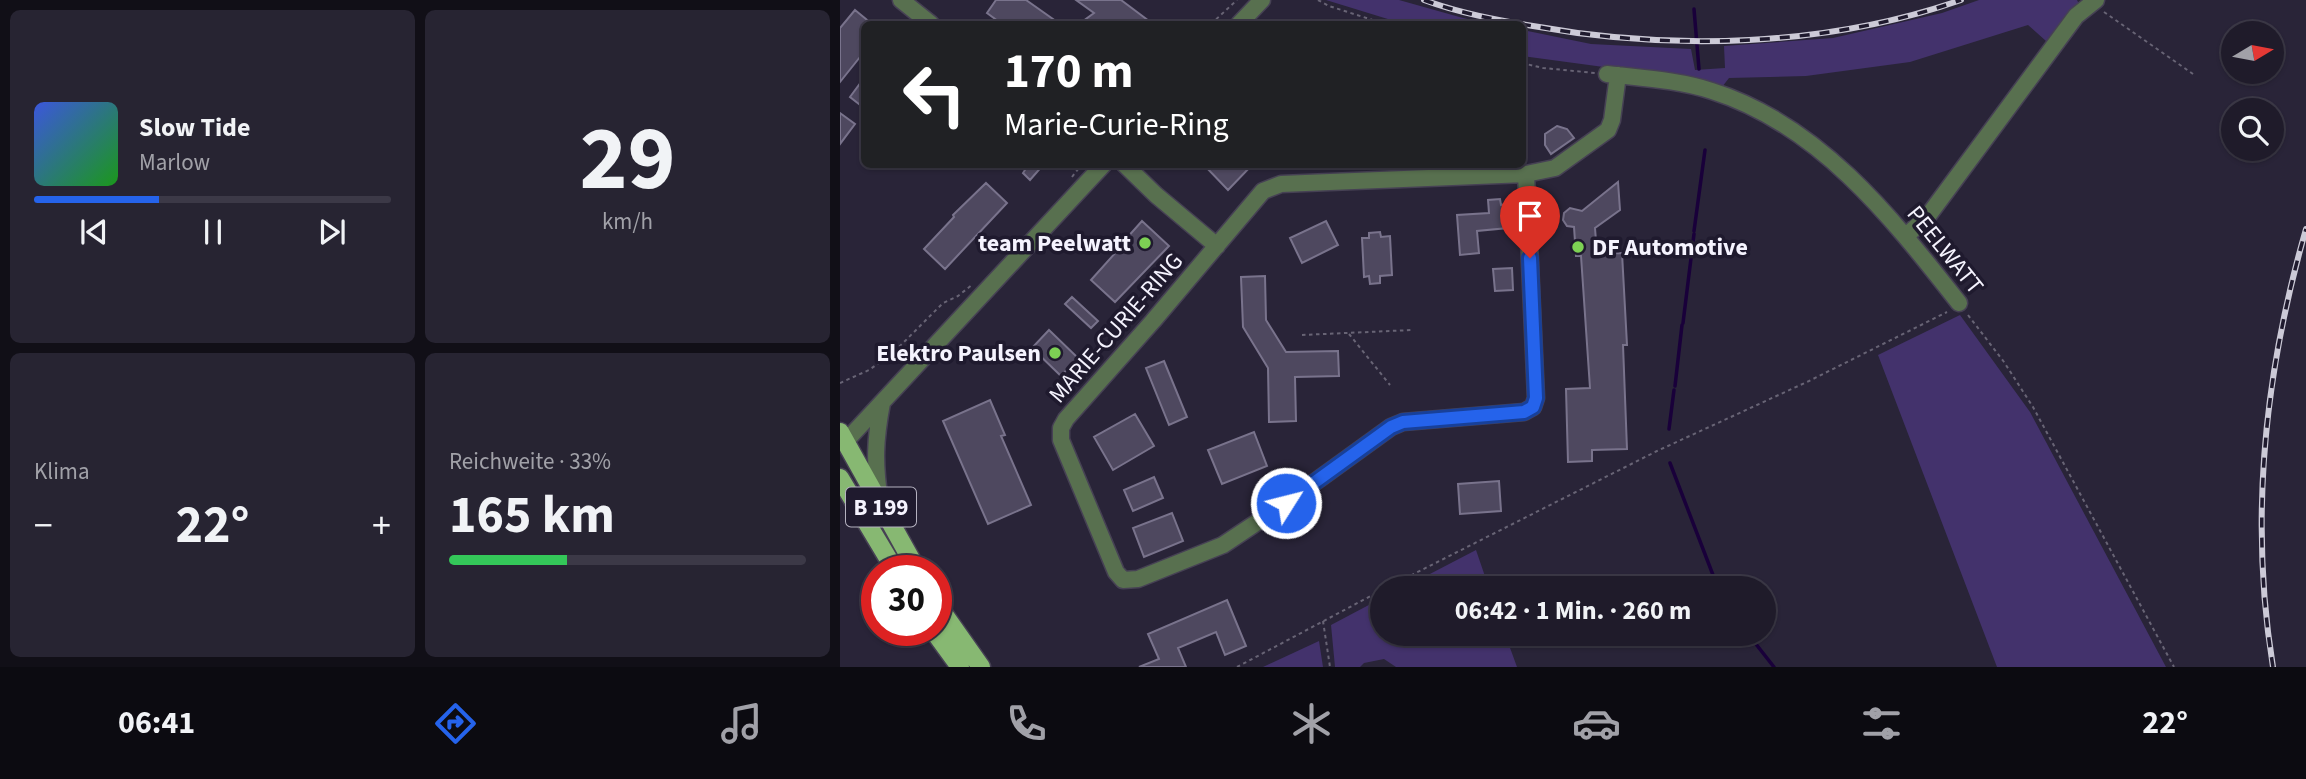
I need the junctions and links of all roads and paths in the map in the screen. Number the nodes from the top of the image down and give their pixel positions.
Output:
1 (901, 0) edge
2 (1237, 0) edge
3 (1262, 0) edge
4 (1318, 0) edge
5 (2094, 2) edge
6 (927, 21) edge
7 (1214, 21) edge
8 (1242, 21) edge
9 (1376, 21) edge
10 (1526, 64) edge
11 (2193, 74) dead end
12 (1612, 75) junction
13 (1079, 168) edge
14 (1100, 168) edge
15 (1128, 168) edge
16 (1526, 174) junction
17 (1065, 186) dead end
18 (1906, 236) junction
19 (1217, 246) junction
20 (974, 283) dead end
21 (1957, 305) junction
22 (1412, 330) dead end
23 (1348, 334) junction
24 (1302, 335) dead end
25 (840, 383) edge
26 (1390, 385) dead end
27 (882, 403) junction
28 (842, 441) edge
29 (840, 478) edge
30 (881, 506) junction
31 (886, 555) edge
32 (909, 555) edge
33 (1410, 576) edge
34 (1370, 596) edge
35 (1323, 620) junction
36 (952, 626) edge
37 (945, 646) edge
38 (960, 667) edge
39 (981, 667) edge
40 (1237, 667) edge
41 (1330, 667) edge
42 (2174, 667) edge

1 - 6 street
2 - 7 path
3 - 8 street
4 - 9 path
5 - 11 path
5 - 18 street
10 - 12 path
12 - 16 street, MARIE-CURIE-RING
12 - 18 street, PEELWATT
13 - 17 path
14 - 27 street
15 - 19 street, MARIE-CURIE-RING
16 - 19 street, MARIE-CURIE-RING
16 - 19 street, MARIE-CURIE-RING
18 - 21 street, PEELWATT
20 - 25 path
21 - 33 path
21 - 42 path, PEELWATT
22 - 23 path
23 - 24 path
23 - 26 path
27 - 28 street
27 - 30 street
28 - 30 main road, B 199
29 - 31 main road, B 199
30 - 32 main road, B 199
34 - 35 path
35 - 40 path
35 - 41 path
36 - 39 main road
37 - 38 main road

